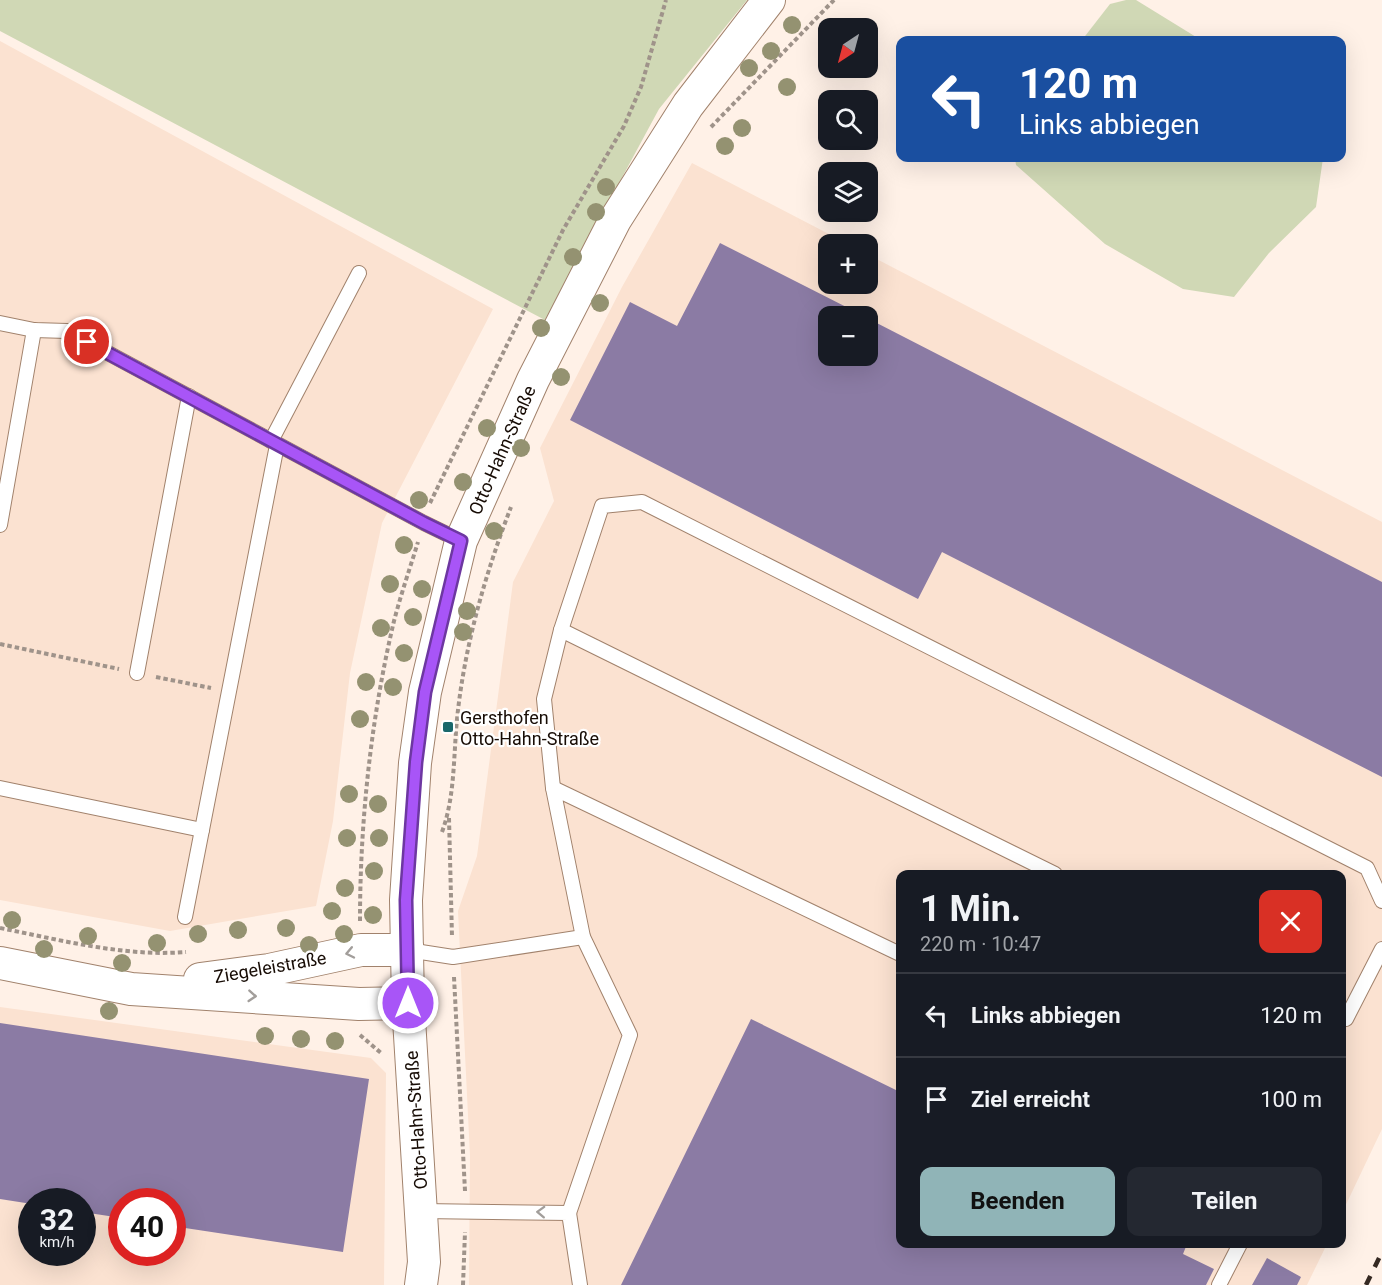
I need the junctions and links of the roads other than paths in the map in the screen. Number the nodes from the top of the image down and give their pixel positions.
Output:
1 (770, 0) edge
2 (359, 273) dead end
3 (0, 323) edge
4 (34, 330) junction
5 (189, 396) junction
6 (274, 443) junction
7 (0, 525) edge
8 (461, 541) junction
9 (561, 630) junction
10 (137, 673) road end
11 (0, 788) edge
12 (553, 788) junction
13 (202, 831) junction
14 (1047, 870) edge
15 (1382, 901) edge
16 (185, 918) dead end
17 (583, 937) junction
18 (1382, 949) edge
19 (408, 950) junction
20 (896, 952) edge
21 (0, 963) edge
22 (131, 989) junction
23 (408, 1003) junction
24 (1346, 1016) edge
25 (422, 1211) junction
26 (569, 1213) junction
27 (1238, 1248) edge
28 (421, 1285) edge
29 (580, 1285) edge
30 (1219, 1285) edge

1 - 8 street, Otto-Hahn-Straße
2 - 6 lane
3 - 4 lane
4 - 5 lane
4 - 7 lane
5 - 6 lane
5 - 10 lane
6 - 8 lane
6 - 13 lane
8 - 19 street, Otto-Hahn-Straße
9 - 12 lane
9 - 14 lane
9 - 15 lane
11 - 13 lane
12 - 17 lane
12 - 20 lane
13 - 16 lane
17 - 19 lane
17 - 26 lane
18 - 24 lane
19 -> 22 street, Ziegeleistraße
19 - 23 street, Otto-Hahn-Straße
21 - 22 street, Ziegeleistraße
22 -> 23 street, Ziegeleistraße
23 - 25 street, Otto-Hahn-Straße
26 -> 25 lane
25 - 28 street, Otto-Hahn-Straße
26 - 29 lane
27 - 30 lane

